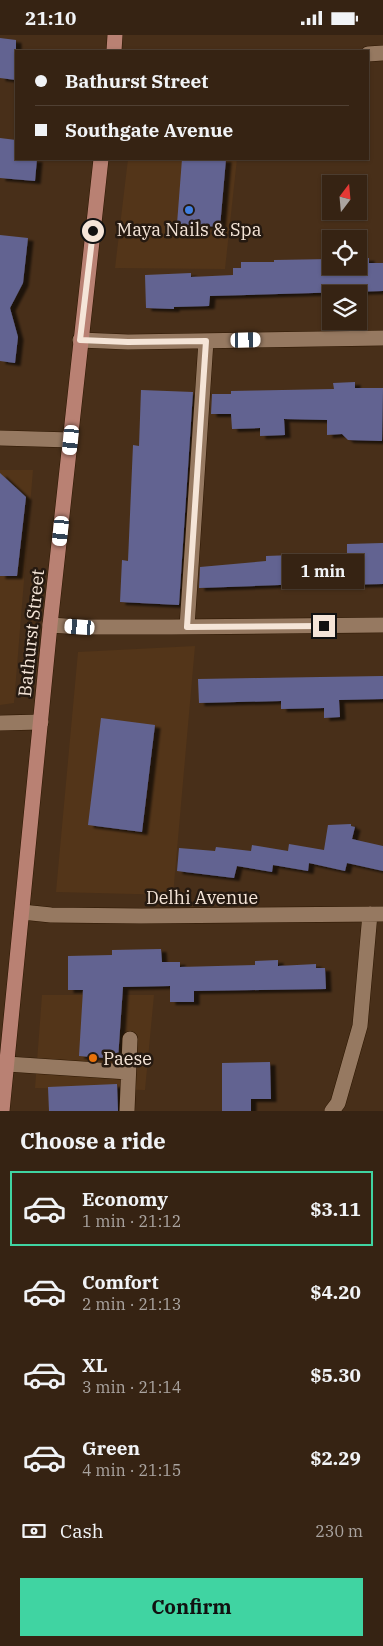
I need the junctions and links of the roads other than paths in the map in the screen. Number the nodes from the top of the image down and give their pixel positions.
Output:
1 (115, 35) edge
2 (114, 50) edge
3 (383, 53) edge
4 (369, 54) edge
5 (101, 160) edge
6 (383, 338) edge
7 (80, 340) junction
8 (206, 341) junction
9 (0, 438) edge
10 (71, 440) junction
11 (50, 625) junction
12 (383, 625) edge
13 (187, 627) junction
14 (41, 722) junction
15 (0, 723) edge
16 (22, 912) junction
17 (376, 914) edge
18 (130, 1039) dead end
19 (7, 1064) junction
20 (128, 1072) junction
21 (2, 1111) edge
22 (127, 1111) edge
23 (332, 1111) edge

1 - 2 main road
3 - 4 street
5 - 7 main road, Bathurst Street
6 - 8 street
7 - 8 street
7 - 10 main road, Bathurst Street
8 - 13 street
9 - 10 street
10 - 11 main road, Bathurst Street
11 - 13 street
11 - 14 main road, Bathurst Street
12 - 13 street
14 - 15 street
14 - 16 main road, Bathurst Street
16 - 17 street, Delhi Avenue
16 - 19 main road, Bathurst Street
17 - 23 street
18 - 20 street
19 - 20 street
19 - 21 main road, Bathurst Street
20 - 22 street

